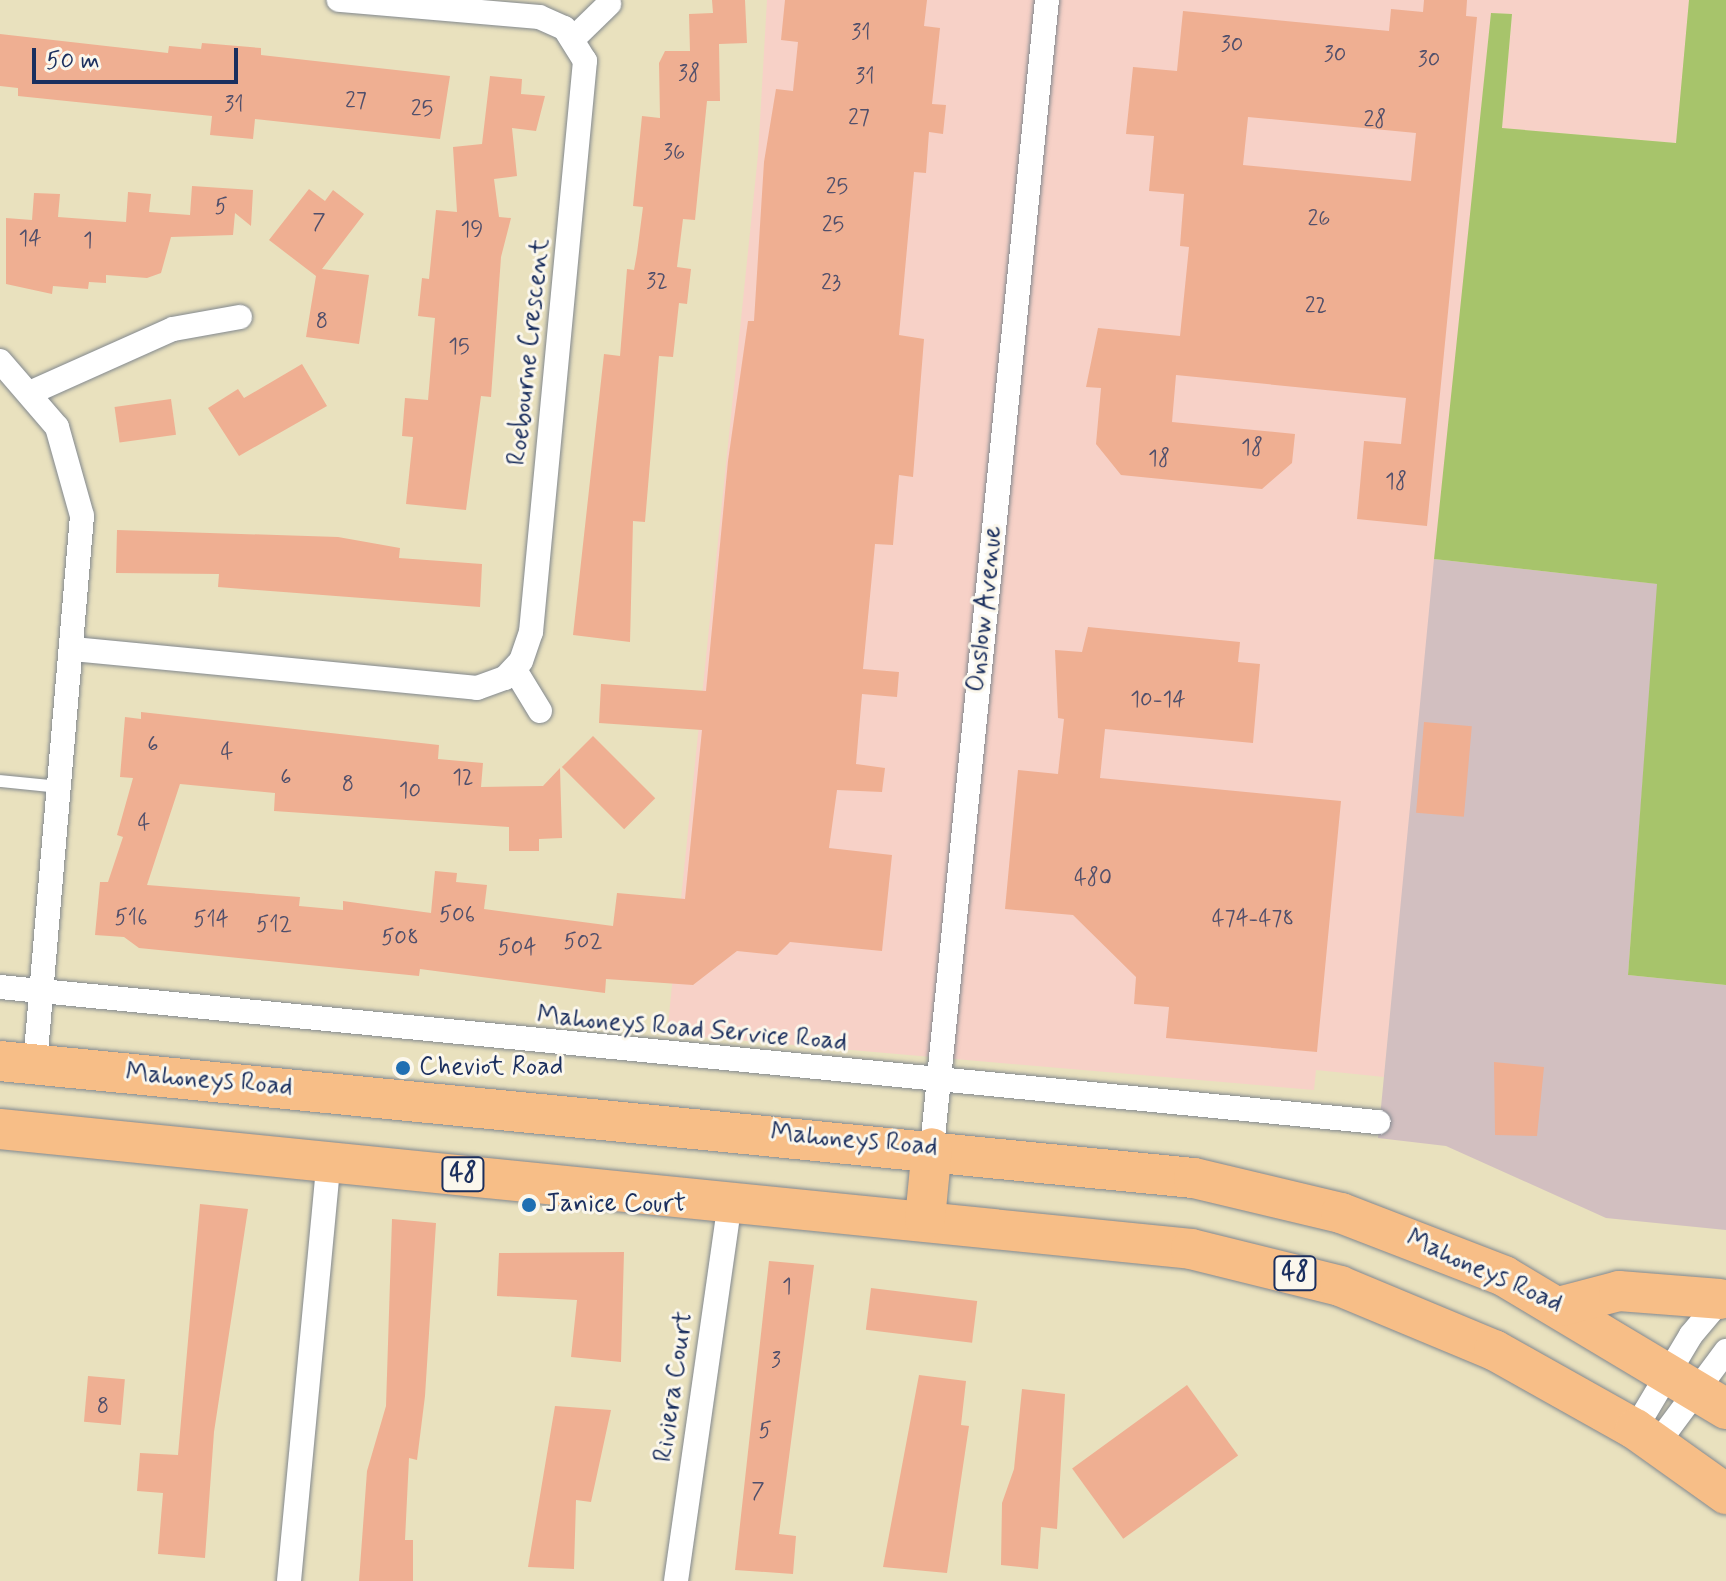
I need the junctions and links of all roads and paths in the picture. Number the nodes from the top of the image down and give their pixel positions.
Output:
1 (339, 0) edge
2 (1047, 0) edge
3 (609, 4) dead end
4 (574, 38) junction
5 (240, 317) dead end
6 (0, 361) edge
7 (32, 392) junction
8 (73, 649) junction
9 (515, 670) junction
10 (540, 711) dead end
11 (0, 781) edge
12 (59, 787) junction
13 (0, 987) edge
14 (40, 993) junction
15 (18, 1063) edge
16 (938, 1082) junction
17 (1378, 1122) dead end
18 (0, 1129) edge
19 (932, 1148) junction
20 (329, 1161) junction
21 (730, 1200) junction
22 (925, 1219) junction
23 (1723, 1297) edge
24 (1562, 1306) junction
25 (1726, 1351) edge
26 (1697, 1390) edge
27 (1646, 1437) junction
28 (1726, 1494) edge
29 (289, 1581) edge
30 (676, 1581) edge

1 - 4 street
2 - 16 street, Onslow Avenue
3 - 4 street
4 - 9 street, Roebourne Crescent
5 - 7 street
6 - 7 street
7 - 8 street
8 - 9 street
8 - 12 street
9 - 10 street
11 - 12 lane
12 - 14 street
13 - 14 street, Mahoneys Road Service Road
14 - 15 street
14 - 16 street, Mahoneys Road Service Road
15 - 19 main road, Mahoneys Road
16 - 17 street, Mahoneys Road Service Road
16 - 19 street, Onslow Avenue
18 - 20 main road, 48
19 - 22 main road, Onslow Avenue
19 - 24 main road, Mahoneys Road
20 - 21 main road, 48
20 - 29 street
21 - 22 main road, 48
21 - 30 street, Riviera Court
22 - 27 main road, 48
23 - 24 main road
23 - 26 street
24 - 26 main road, Mahoneys Road
25 - 26 street
26 - 27 street
26 - 27 street
27 - 28 main road, 48

